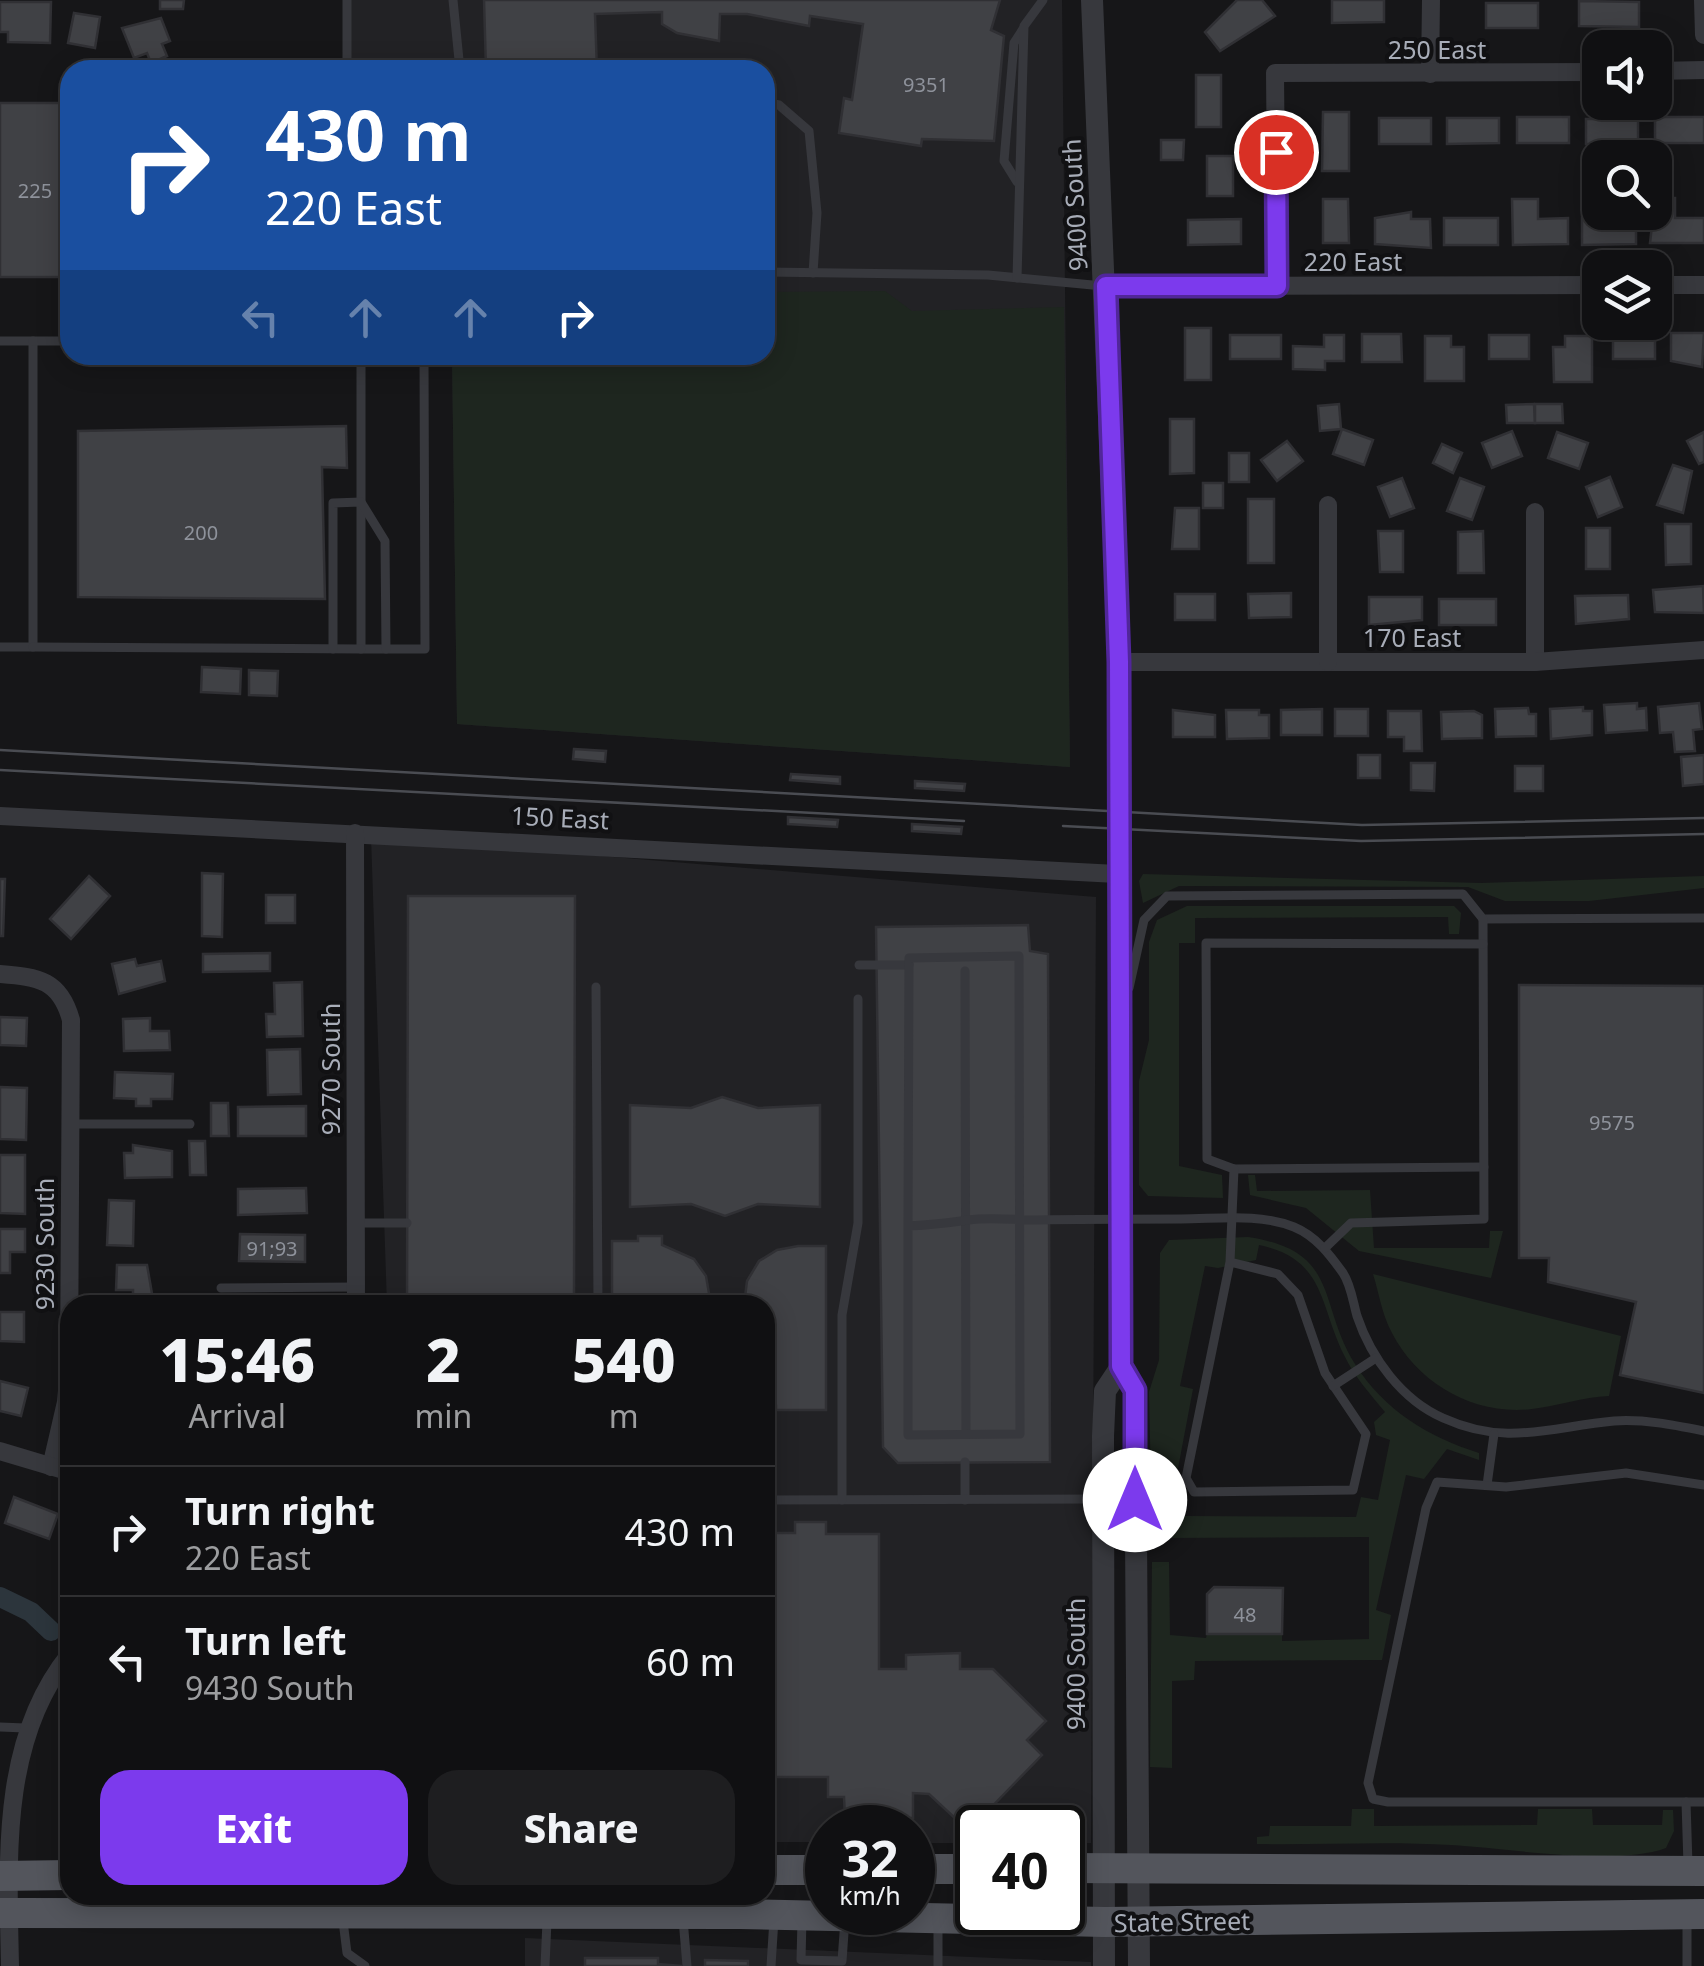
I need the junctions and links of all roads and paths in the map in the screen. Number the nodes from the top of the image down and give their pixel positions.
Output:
1 (347, 0) edge
2 (453, 0) edge
3 (1043, 0) edge
4 (1092, 0) edge
5 (1431, 0) edge
6 (1703, 0) edge
7 (1704, 36) edge
8 (346, 60) edge
9 (459, 60) edge
10 (1704, 70) edge
11 (1672, 71) edge
12 (1582, 72) edge
13 (1430, 74) junction
14 (775, 104) edge
15 (775, 272) edge
16 (813, 273) junction
17 (1017, 278) junction
18 (1582, 285) edge
19 (1672, 285) edge
20 (1704, 285) edge
21 (1106, 286) junction
22 (1277, 286) junction
23 (0, 341) edge
24 (33, 341) junction
25 (60, 341) edge
26 (361, 365) edge
27 (424, 365) edge
28 (362, 502) junction
29 (1328, 505) dead end
30 (1534, 512) dead end
31 (0, 647) edge
32 (32, 647) junction
33 (334, 648) junction
34 (362, 649) junction
35 (386, 649) junction
36 (1704, 650) edge
37 (1119, 662) junction
38 (1328, 662) junction
39 (1535, 662) junction
40 (0, 816) edge
41 (354, 833) junction
42 (1117, 874) junction
43 (1704, 918) edge
44 (1483, 919) junction
45 (1483, 944) junction
46 (859, 965) dead end
47 (908, 965) junction
48 (965, 971) dead end
49 (0, 974) edge
50 (596, 987) dead end
51 (858, 999) dead end
52 (1118, 1041) junction
53 (70, 1124) junction
54 (190, 1124) dead end
55 (1484, 1167) junction
56 (1234, 1169) junction
57 (1233, 1219) junction
58 (967, 1220) junction
59 (1020, 1220) junction
60 (1119, 1220) junction
61 (356, 1223) junction
62 (407, 1223) dead end
63 (908, 1226) junction
64 (1325, 1248) junction
65 (1230, 1262) junction
66 (220, 1288) dead end
67 (69, 1295) edge
68 (339, 1295) edge
69 (356, 1295) edge
70 (598, 1295) edge
71 (1376, 1358) junction
72 (1121, 1366) junction
73 (1333, 1386) junction
74 (60, 1428) edge
75 (1704, 1431) edge
76 (966, 1434) junction
77 (1494, 1434) junction
78 (0, 1451) edge
79 (965, 1462) dead end
80 (51, 1467) junction
81 (60, 1469) edge
82 (1486, 1485) junction
83 (1704, 1485) edge
84 (775, 1500) edge
85 (842, 1500) junction
86 (965, 1500) junction
87 (1102, 1500) junction
88 (60, 1670) edge
89 (0, 1728) edge
90 (25, 1728) junction
91 (1686, 1802) junction
92 (1704, 1802) edge
93 (1085, 1868) edge
94 (1104, 1868) junction
95 (1138, 1869) junction
96 (775, 1870) edge
97 (805, 1870) edge
98 (1696, 1871) edge
99 (60, 1875) edge
100 (4, 1876) edge
101 (4, 1913) edge
102 (342, 1913) junction
103 (547, 1913) junction
104 (683, 1914) junction
105 (1696, 1914) edge
106 (788, 1916) junction
107 (805, 1916) edge
108 (935, 1919) edge
109 (938, 1919) junction
110 (1105, 1922) junction
111 (1140, 1922) junction
112 (844, 1935) edge
113 (843, 1964) edge
114 (10, 1966) edge
115 (365, 1966) edge
116 (546, 1966) edge
117 (687, 1966) edge
118 (771, 1966) edge
119 (938, 1966) edge
120 (1104, 1966) edge
121 (1139, 1966) edge
122 (1687, 1966) edge

1 - 8 lane
2 - 9 lane
3 - 17 lane
4 - 21 street, 9400 South
5 - 13 street
6 - 7 street
10 - 11 street
12 - 13 street, 250 East
13 - 22 street, 250 East
14 - 16 lane
15 - 16 lane
16 - 17 lane
17 - 21 lane
18 - 22 street, 220 East
19 - 20 street
21 - 22 street, 220 East
21 - 37 street, 9400 South
23 - 24 lane
24 - 25 lane
24 - 32 lane
26 - 28 lane
27 - 35 lane
28 - 33 lane
28 - 34 lane
28 - 35 lane
29 - 38 street
30 - 39 street
31 - 32 lane
32 - 33 lane
33 - 34 lane
34 - 35 lane
36 - 39 street, 170 East
37 - 38 street, 170 East
37 - 42 street, 9400 South
38 - 39 street, 170 East
40 - 41 street, 150 East
41 - 42 street, 150 East
41 - 61 street, 9270 South
42 - 52 street, 9400 South
43 - 44 lane
44 - 45 lane
44 - 52 lane
45 - 55 lane
45 - 56 lane
46 - 47 lane
47 - 59 lane
47 - 63 lane
48 - 58 lane
49 - 53 street, 9230 South
50 - 70 lane
51 - 85 lane
52 - 60 street, 9400 South
53 - 54 lane
53 - 67 street, 9230 South
55 - 56 lane
55 - 64 lane
56 - 57 lane
57 - 60 lane
57 - 64 lane
57 - 65 lane
58 - 59 lane
58 - 63 lane
58 - 76 lane
59 - 60 lane
59 - 76 lane
60 - 72 street, 9400 South
61 - 62 lane
61 - 69 street, 9270 South
63 - 76 lane
64 - 71 lane
65 - 73 lane
65 - 73 lane
66 - 68 lane
71 - 73 lane
71 - 77 lane
72 - 87 street, 9400 South
72 - 95 street, 9400 South
74 - 80 street, 9230 South
75 - 77 lane
77 - 82 lane
78 - 80 street
79 - 86 lane
80 - 81 street
82 - 83 lane
82 - 91 lane
84 - 85 lane
85 - 86 lane
86 - 87 lane
87 - 94 street, 9400 South
88 - 90 street
89 - 90 lane
90 - 100 street
91 - 92 lane
91 - 98 lane
93 - 94 main road, State Street
94 - 95 main road, State Street
94 - 110 street, 9400 South
95 - 98 main road, State Street
95 - 111 street, 9400 South
96 - 97 main road
99 - 100 main road
100 - 101 street
101 - 102 main road, State Street
101 - 114 street
102 - 103 main road, State Street
102 - 115 lane
103 - 104 main road, State Street
103 - 116 lane
104 - 106 main road, State Street
104 - 117 lane
105 - 111 main road, State Street
105 - 122 lane
106 - 107 main road, State Street
106 - 113 lane
106 - 118 lane
108 - 109 main road, State Street
109 - 110 main road, State Street
109 - 119 lane
110 - 111 main road, State Street
110 - 120 street, 9400 South
111 - 121 street, 9400 South
112 - 113 lane

